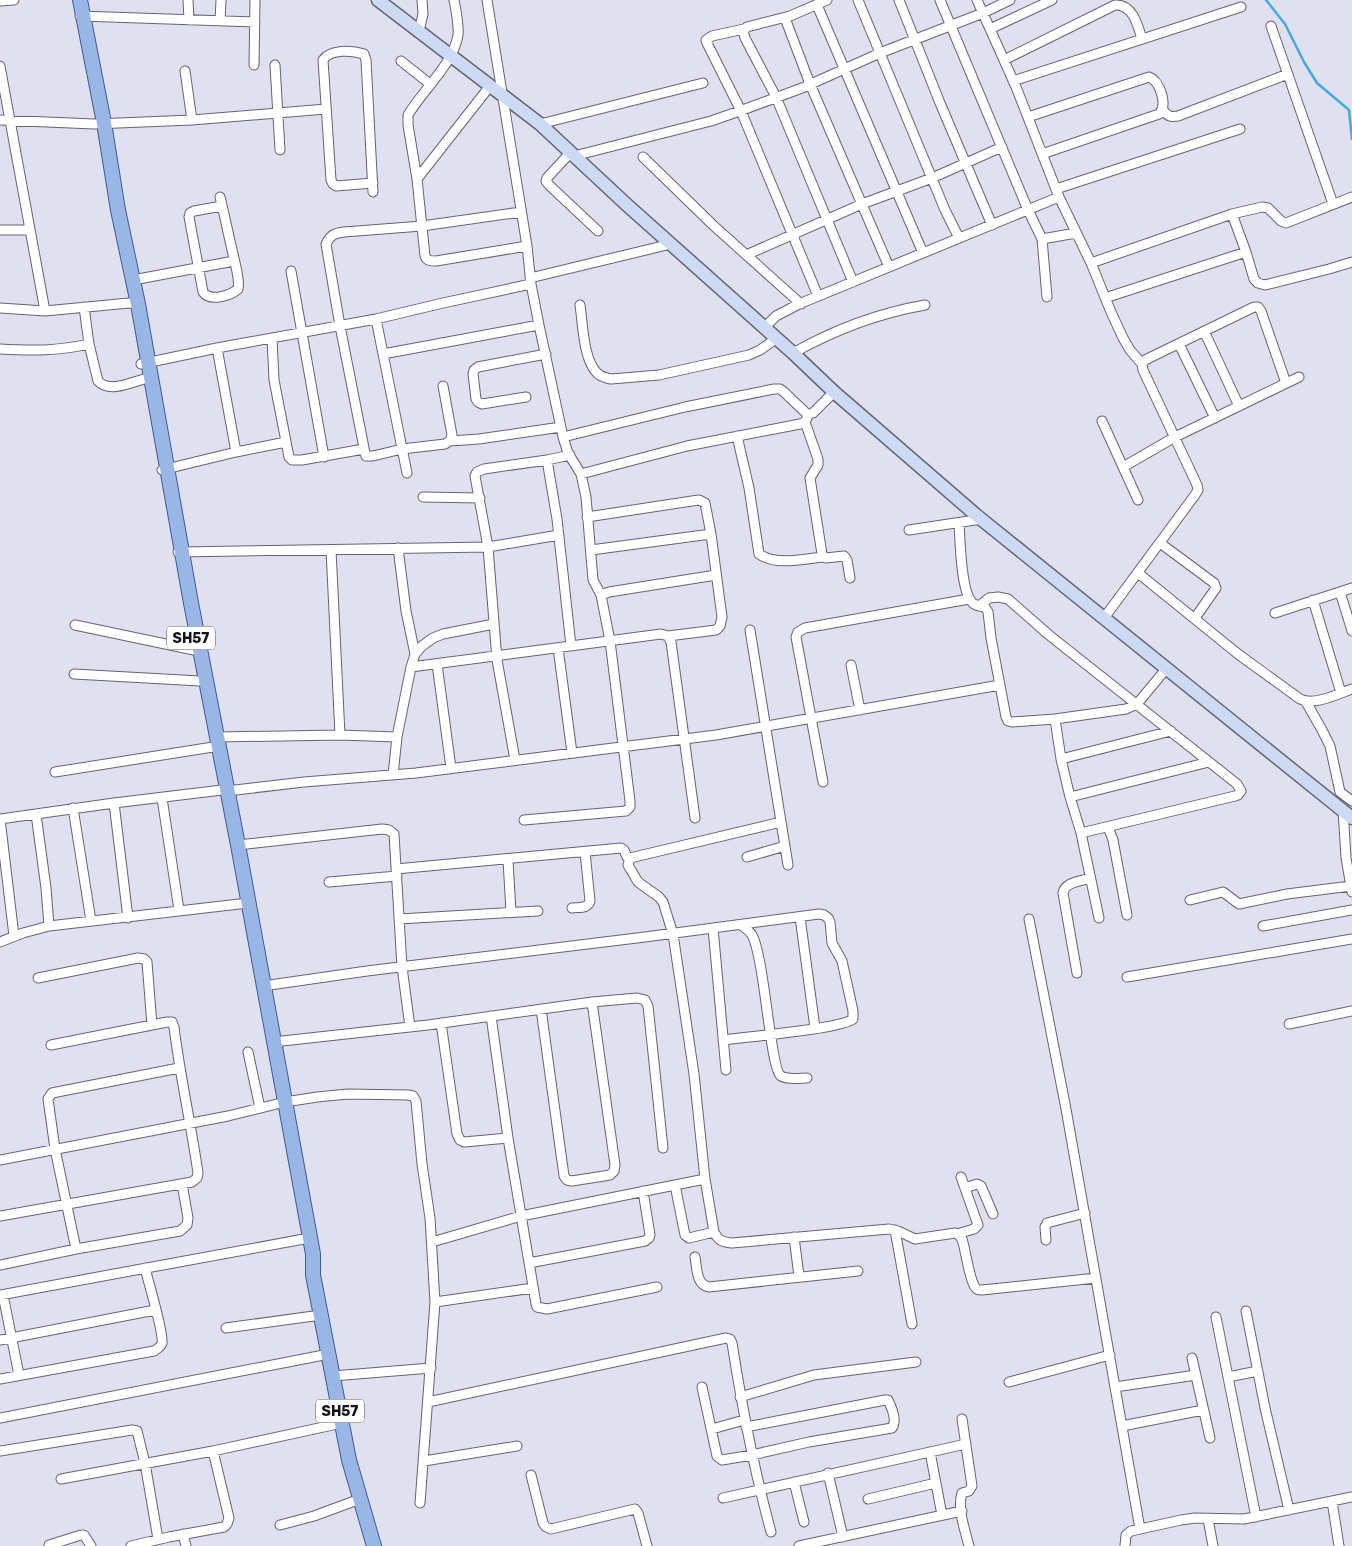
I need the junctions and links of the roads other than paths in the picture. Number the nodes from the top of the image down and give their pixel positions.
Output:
1 (14, 0) edge
2 (74, 0) edge
3 (80, 0) edge
4 (188, 0) edge
5 (221, 0) edge
6 (254, 0) edge
7 (378, 0) edge
8 (422, 0) edge
9 (454, 0) edge
10 (487, 0) edge
11 (828, 0) edge
12 (858, 0) edge
13 (899, 0) edge
14 (940, 0) edge
15 (977, 0) edge
16 (1010, 0) edge
17 (1052, 0) edge
18 (0, 1) edge
19 (817, 5) junction
20 (1241, 7) dead end
21 (983, 13) junction
22 (80, 16) junction
23 (785, 18) junction
24 (189, 20) junction
25 (220, 21) junction
26 (255, 22) junction
27 (951, 25) junction
28 (1271, 26) dead end
29 (744, 29) junction
30 (990, 29) junction
31 (419, 31) junction
32 (916, 39) junction
33 (1142, 39) junction
34 (880, 53) junction
35 (451, 56) junction
36 (1004, 60) junction
37 (401, 62) dead end
38 (254, 65) dead end
39 (276, 65) dead end
40 (0, 66) edge
41 (845, 70) junction
42 (185, 71) dead end
43 (1288, 74) junction
44 (1013, 81) junction
45 (704, 83) dead end
46 (430, 84) junction
47 (810, 84) junction
48 (490, 86) junction
49 (503, 96) junction
50 (776, 97) junction
51 (326, 109) junction
52 (1163, 110) junction
53 (741, 111) junction
54 (277, 112) junction
55 (1028, 117) junction
56 (0, 120) edge
57 (11, 120) junction
58 (192, 120) junction
59 (99, 124) junction
60 (540, 124) junction
61 (1240, 129) dead end
62 (1002, 147) junction
63 (280, 150) dead end
64 (572, 154) junction
65 (1042, 154) junction
66 (643, 157) dead end
67 (965, 162) junction
68 (932, 178) junction
69 (417, 179) junction
70 (897, 191) junction
71 (1058, 193) junction
72 (1352, 197) edge
73 (862, 204) junction
74 (1333, 204) junction
75 (1028, 210) junction
76 (521, 212) junction
77 (1232, 214) junction
78 (827, 220) junction
79 (992, 225) junction
80 (422, 226) junction
81 (0, 230) edge
82 (30, 230) junction
83 (598, 230) dead end
84 (1076, 233) junction
85 (793, 235) junction
86 (959, 238) junction
87 (1042, 239) junction
88 (671, 244) junction
89 (527, 246) junction
90 (1246, 252) junction
91 (923, 253) junction
92 (746, 255) junction
93 (234, 261) junction
94 (1352, 262) edge
95 (1091, 263) junction
96 (889, 267) junction
97 (198, 268) junction
98 (291, 271) dead end
99 (133, 280) junction
100 (531, 281) junction
101 (853, 282) junction
102 (818, 296) junction
103 (1047, 297) dead end
104 (1105, 298) junction
105 (134, 303) junction
106 (801, 304) junction
107 (580, 305) dead end
108 (925, 305) dead end
109 (84, 307) junction
110 (0, 308) edge
111 (45, 311) junction
112 (376, 319) junction
113 (538, 325) junction
114 (340, 326) junction
115 (765, 327) junction
116 (1204, 331) junction
117 (303, 333) junction
118 (272, 338) junction
119 (777, 338) junction
120 (89, 344) junction
121 (1179, 344) junction
122 (217, 348) junction
123 (0, 349) edge
124 (793, 353) junction
125 (383, 354) junction
126 (546, 354) junction
127 (144, 364) junction
128 (1142, 364) junction
129 (1299, 377) dead end
130 (144, 379) junction
131 (1286, 383) junction
132 (443, 386) dead end
133 (834, 392) junction
134 (526, 398) dead end
135 (1239, 406) junction
136 (807, 418) junction
137 (1215, 418) junction
138 (1102, 421) dead end
139 (561, 427) junction
140 (737, 436) junction
141 (563, 437) junction
142 (1175, 437) junction
143 (450, 441) junction
144 (286, 442) junction
145 (364, 449) junction
146 (402, 449) junction
147 (236, 452) junction
148 (570, 455) junction
149 (324, 457) junction
150 (547, 460) junction
151 (1123, 467) junction
152 (164, 470) junction
153 (407, 473) dead end
154 (581, 474) junction
155 (423, 497) dead end
156 (480, 498) junction
157 (1138, 500) dead end
158 (588, 517) junction
159 (982, 519) junction
160 (959, 523) junction
161 (909, 530) dead end
162 (711, 534) junction
163 (559, 535) junction
164 (1160, 543) junction
165 (488, 546) junction
166 (398, 548) junction
167 (331, 550) junction
168 (590, 550) junction
169 (179, 552) junction
170 (823, 557) junction
171 (1138, 573) junction
172 (716, 575) junction
173 (850, 578) dead end
174 (1352, 588) edge
175 (1340, 592) junction
176 (600, 595) junction
177 (969, 599) junction
178 (1313, 600) junction
179 (979, 606) junction
180 (1276, 612) dead end
181 (1104, 618) junction
182 (1195, 618) junction
183 (494, 624) junction
184 (75, 625) dead end
185 (750, 630) dead end
186 (1352, 630) edge
187 (668, 636) junction
188 (610, 641) junction
189 (571, 646) junction
190 (558, 648) junction
191 (194, 650) junction
192 (415, 654) junction
193 (497, 656) junction
194 (437, 664) junction
195 (851, 666) dead end
196 (411, 667) junction
197 (1166, 669) junction
198 (74, 674) dead end
199 (200, 681) junction
200 (1000, 685) junction
201 (1352, 689) edge
202 (1341, 693) junction
203 (1306, 702) junction
204 (1136, 704) junction
205 (860, 710) junction
206 (811, 719) junction
207 (1055, 719) junction
208 (765, 727) junction
209 (1171, 732) junction
210 (340, 735) junction
211 (397, 737) junction
212 (684, 739) junction
213 (215, 742) junction
214 (623, 747) junction
215 (572, 753) junction
216 (1061, 759) junction
217 (515, 760) junction
218 (1209, 762) junction
219 (451, 768) junction
220 (55, 772) dead end
221 (393, 775) junction
222 (823, 782) dead end
223 (1352, 788) edge
224 (224, 790) junction
225 (1340, 792) junction
226 (1070, 797) junction
227 (1326, 797) junction
228 (162, 798) junction
229 (114, 803) junction
230 (73, 808) junction
231 (1349, 810) edge
232 (36, 814) junction
233 (694, 818) dead end
234 (0, 819) edge
235 (524, 820) dead end
236 (781, 822) junction
237 (1108, 827) junction
238 (1081, 833) junction
239 (238, 845) junction
240 (785, 846) junction
241 (585, 852) junction
242 (748, 857) dead end
243 (630, 858) junction
244 (508, 860) junction
245 (788, 865) dead end
246 (396, 872) junction
247 (1090, 878) junction
248 (329, 882) dead end
249 (1351, 886) edge
250 (1190, 900) dead end
251 (245, 904) junction
252 (572, 908) dead end
253 (179, 910) junction
254 (1352, 910) edge
255 (538, 911) dead end
256 (512, 912) junction
257 (1127, 915) dead end
258 (800, 917) junction
259 (128, 918) junction
260 (1099, 918) dead end
261 (1029, 919) dead end
262 (399, 920) junction
263 (91, 921) junction
264 (741, 924) junction
265 (49, 926) junction
266 (1263, 926) dead end
267 (713, 928) junction
268 (251, 932) junction
269 (673, 934) junction
270 (14, 936) junction
271 (1352, 939) edge
272 (0, 942) edge
273 (402, 967) junction
274 (1077, 973) dead end
275 (1127, 977) dead end
276 (38, 978) dead end
277 (263, 986) junction
278 (592, 1002) junction
279 (541, 1009) junction
280 (1352, 1012) edge
281 (491, 1016) junction
282 (442, 1023) junction
283 (1289, 1024) dead end
284 (152, 1025) junction
285 (410, 1027) junction
286 (815, 1028) junction
287 (771, 1034) junction
288 (723, 1040) junction
289 (273, 1042) junction
290 (52, 1045) dead end
291 (248, 1052) dead end
292 (179, 1068) junction
293 (726, 1070) dead end
294 (808, 1078) dead end
295 (282, 1103) junction
296 (260, 1108) junction
297 (191, 1123) junction
298 (508, 1138) junction
299 (663, 1148) dead end
300 (55, 1149) junction
301 (0, 1160) edge
302 (961, 1177) dead end
303 (705, 1179) junction
304 (182, 1184) junction
305 (675, 1185) junction
306 (965, 1188) junction
307 (644, 1191) junction
308 (66, 1204) junction
309 (1085, 1212) junction
310 (993, 1214) dead end
311 (0, 1216) edge
312 (521, 1216) junction
313 (895, 1230) junction
314 (714, 1232) junction
315 (957, 1234) junction
316 (794, 1237) junction
317 (304, 1239) junction
318 (1046, 1240) dead end
319 (432, 1242) junction
320 (76, 1249) junction
321 (695, 1257) dead end
322 (529, 1263) junction
323 (0, 1265) edge
324 (145, 1268) junction
325 (858, 1271) dead end
326 (313, 1275) junction
327 (799, 1276) junction
328 (1096, 1278) junction
329 (658, 1287) dead end
330 (533, 1288) junction
331 (1, 1295) edge
332 (435, 1302) junction
333 (155, 1310) junction
334 (1246, 1311) dead end
335 (321, 1315) junction
336 (1216, 1317) dead end
337 (912, 1324) dead end
338 (226, 1328) dead end
339 (11, 1338) junction
340 (0, 1340) edge
341 (329, 1354) junction
342 (1110, 1355) junction
343 (1192, 1358) dead end
344 (916, 1362) dead end
345 (431, 1368) junction
346 (1258, 1371) junction
347 (19, 1375) junction
348 (1196, 1375) junction
349 (333, 1376) junction
350 (1228, 1377) junction
351 (0, 1379) edge
352 (1009, 1382) dead end
353 (702, 1387) dead end
354 (1115, 1387) junction
355 (740, 1397) junction
356 (428, 1402) junction
357 (1203, 1410) junction
358 (0, 1418) edge
359 (962, 1419) dead end
360 (342, 1422) junction
361 (745, 1424) junction
362 (1122, 1426) junction
363 (712, 1429) junction
364 (1210, 1438) dead end
365 (966, 1444) junction
366 (517, 1446) dead end
367 (213, 1450) junction
368 (0, 1451) edge
369 (930, 1452) junction
370 (752, 1456) junction
371 (424, 1461) junction
372 (145, 1463) junction
373 (828, 1474) junction
374 (532, 1475) dead end
375 (61, 1479) dead end
376 (794, 1482) junction
377 (936, 1484) junction
378 (759, 1490) junction
379 (1352, 1496) edge
380 (723, 1498) dead end
381 (360, 1499) junction
382 (868, 1499) dead end
383 (1332, 1501) junction
384 (420, 1503) dead end
385 (1289, 1510) junction
386 (962, 1511) junction
387 (942, 1515) junction
388 (1256, 1517) junction
389 (1208, 1519) junction
390 (804, 1522) dead end
391 (280, 1525) dead end
392 (1140, 1529) junction
393 (772, 1532) dead end
394 (183, 1534) junction
395 (843, 1536) junction
396 (158, 1539) junction
397 (49, 1545) edge
398 (136, 1545) edge
399 (91, 1546) edge
400 (186, 1546) edge
401 (374, 1546) edge
402 (647, 1546) edge
403 (799, 1546) edge
404 (969, 1546) edge
405 (1125, 1546) edge
406 (1212, 1546) edge
407 (1339, 1546) edge

1 - 18 street
2 - 22 main road, SH57
3 - 22 main road, SH57
4 - 24 street
5 - 25 street
6 - 26 street
7 - 31 street
8 - 31 street
9 - 35 street
10 - 49 street
11 - 19 street
12 - 34 street
13 - 32 street
14 - 27 street
15 - 21 street
16 - 21 street
17 - 30 street
19 - 23 street
19 - 41 street
20 - 33 street
21 - 27 street
21 - 30 street
22 - 24 street
22 - 59 main road, SH57
23 - 29 street
23 - 47 street
24 - 25 street
25 - 26 street
26 - 38 street
27 - 32 street
27 - 62 street
28 - 43 street
29 - 50 street
29 - 53 street
30 - 36 street
31 - 35 street
32 - 34 street
32 - 67 street
33 - 36 street
33 - 44 street
34 - 41 street
34 - 68 street
35 - 46 street
35 - 48 street
36 - 44 street
37 - 46 street
39 - 54 street
40 - 57 street
41 - 47 street
41 - 70 street
42 - 58 street
43 - 52 street
43 - 74 street
44 - 55 street
45 - 60 street
46 - 69 street
47 - 50 street
47 - 73 street
48 - 49 street
48 - 69 street
49 - 60 street
49 - 76 street
50 - 53 street
50 - 78 street
51 - 51 street
51 - 54 street
52 - 55 street
52 - 65 street
53 - 64 street
53 - 85 street
54 - 58 street
54 - 63 street
55 - 65 street
56 - 57 street
57 - 59 street
57 - 82 street
58 - 59 street
59 - 99 main road, SH57
59 - 105 main road, SH57
60 - 64 street
61 - 71 street
62 - 67 street
62 - 75 street
64 - 83 street
64 - 88 street
65 - 71 street
66 - 92 street
67 - 68 street
67 - 79 street
68 - 70 street
68 - 86 street
69 - 80 street
70 - 73 street
70 - 91 street
71 - 75 street
71 - 84 street
72 - 74 street
73 - 78 street
73 - 96 street
74 - 77 street
75 - 79 street
75 - 87 street
76 - 80 street
76 - 89 street
77 - 90 street
77 - 95 street
78 - 85 street
78 - 101 street
79 - 86 street
80 - 89 street
80 - 114 street
81 - 82 street
82 - 111 street
84 - 87 street
84 - 95 street
85 - 92 street
85 - 102 street
86 - 91 street
87 - 103 street
88 - 100 street
88 - 115 street
89 - 100 street
90 - 94 street
90 - 104 street
91 - 96 street
92 - 106 street
93 - 97 street
93 - 97 street
93 - 97 street
95 - 104 street
96 - 101 street
97 - 99 street
98 - 117 street
99 - 105 main road, SH57
100 - 112 street
100 - 113 street
101 - 102 street
102 - 106 street
104 - 128 street
105 - 109 street
105 - 127 main road, SH57
106 - 115 street
107 - 119 street
108 - 124 street
109 - 111 street
109 - 120 street
110 - 111 street
112 - 114 street
112 - 125 street
113 - 125 street
113 - 126 street
114 - 117 street
114 - 145 street
115 - 119 street
116 - 121 street
116 - 131 street
116 - 135 street
117 - 118 street
117 - 149 street
118 - 122 street
118 - 144 street
119 - 124 street
120 - 123 street
120 - 130 street
121 - 128 street
121 - 137 street
122 - 127 street
122 - 147 street
124 - 133 street
125 - 146 street
126 - 134 street
126 - 139 street
127 - 130 main road, SH57
127 - 152 main road, SH57
128 - 142 street
129 - 131 street
130 - 152 main road, SH57
131 - 135 street
132 - 143 street
133 - 136 street
133 - 159 street
135 - 137 street
136 - 140 street
136 - 141 street
136 - 170 street
137 - 142 street
138 - 151 street
139 - 141 street
139 - 143 street
140 - 154 street
140 - 170 street
141 - 148 street
142 - 151 street
142 - 164 street
143 - 146 street
144 - 147 street
144 - 149 street
145 - 146 street
145 - 149 street
146 - 153 street
147 - 152 street
148 - 150 street
148 - 154 street
150 - 156 street
150 - 163 street
151 - 157 street
152 - 169 main road, SH57
154 - 158 street
155 - 156 street
156 - 165 street
158 - 162 street
158 - 168 street
159 - 160 street
159 - 181 street
160 - 161 street
160 - 177 street
162 - 168 street
162 - 172 street
163 - 165 street
163 - 189 street
164 - 171 street
164 - 182 street
165 - 166 street
165 - 183 street
166 - 167 street
166 - 192 street
167 - 169 street
167 - 210 street
168 - 176 street
169 - 191 main road, SH57
169 - 213 main road, SH57
170 - 173 street
171 - 181 street
171 - 182 street
172 - 176 street
172 - 187 street
174 - 175 street
175 - 178 street
175 - 186 street
176 - 188 street
177 - 179 street
177 - 206 street
178 - 180 street
178 - 202 street
179 - 200 street
179 - 204 street
181 - 197 street
182 - 203 street
183 - 192 street
183 - 193 street
184 - 191 street
185 - 208 street
187 - 188 street
187 - 212 street
188 - 189 street
188 - 214 street
189 - 190 street
190 - 193 street
190 - 215 street
191 - 199 main road, SH57
192 - 196 street
193 - 194 street
193 - 217 street
194 - 196 street
194 - 219 street
195 - 205 street
196 - 211 street
197 - 204 street
197 - 227 street
198 - 199 street
199 - 213 main road, SH57
200 - 205 street
200 - 207 street
201 - 202 street
202 - 203 street
203 - 225 street
204 - 207 street
204 - 209 street
205 - 206 street
206 - 208 street
206 - 222 street
207 - 216 street
208 - 212 street
208 - 236 street
209 - 216 street
209 - 218 street
210 - 211 street
210 - 213 street
211 - 221 street
212 - 214 street
212 - 233 street
213 - 220 street
213 - 224 main road, SH57
214 - 215 street
214 - 235 street
215 - 217 street
216 - 226 street
217 - 219 street
218 - 226 street
218 - 237 street
219 - 221 street
221 - 224 street
223 - 225 street
224 - 228 street
224 - 239 main road, SH57
224 - 251 main road, SH57
225 - 227 street
225 - 231 street
226 - 238 street
227 - 231 street
228 - 229 street
228 - 253 street
229 - 230 street
229 - 259 street
230 - 232 street
230 - 263 street
231 - 249 street
232 - 234 street
232 - 265 street
234 - 270 street
236 - 240 street
236 - 243 street
237 - 238 street
237 - 257 street
238 - 247 street
239 - 246 street
239 - 251 main road, SH57
240 - 242 street
240 - 245 street
241 - 243 street
241 - 244 street
241 - 252 street
243 - 269 street
244 - 246 street
244 - 256 street
246 - 248 street
246 - 262 street
247 - 260 street
247 - 274 street
249 - 250 street
251 - 253 street
251 - 268 main road, SH57
253 - 259 street
254 - 266 street
255 - 256 street
256 - 262 street
258 - 264 street
258 - 286 street
258 - 286 street
259 - 263 street
261 - 309 street
262 - 273 street
263 - 265 street
264 - 267 street
264 - 287 street
265 - 270 street
267 - 269 street
267 - 288 street
268 - 277 main road, SH57
268 - 295 main road, SH57
269 - 273 street
269 - 303 street
270 - 272 street
271 - 275 street
273 - 277 street
273 - 285 street
276 - 284 street
277 - 289 main road, SH57
278 - 279 street
278 - 279 street
278 - 299 street
279 - 281 street
280 - 283 street
281 - 282 street
281 - 298 street
282 - 285 street
282 - 298 street
284 - 290 street
284 - 292 street
285 - 289 street
286 - 287 street
287 - 288 street
287 - 294 street
288 - 293 street
289 - 295 main road, SH57
291 - 296 street
292 - 297 street
292 - 300 street
295 - 296 street
295 - 317 main road, SH57
295 - 319 street
295 - 326 main road, SH57
296 - 297 street
297 - 300 street
297 - 304 street
298 - 312 street
300 - 301 street
300 - 308 street
302 - 306 street
303 - 305 street
303 - 314 street
304 - 308 street
304 - 320 street
305 - 307 street
305 - 314 street
306 - 310 street
306 - 315 street
307 - 312 street
307 - 322 street
308 - 311 street
308 - 320 street
309 - 318 street
309 - 328 street
312 - 319 street
312 - 322 street
313 - 315 street
313 - 316 street
313 - 337 street
314 - 316 street
315 - 328 street
316 - 327 street
317 - 324 street
317 - 326 main road, SH57
319 - 332 street
320 - 323 street
321 - 327 street
322 - 330 street
324 - 331 street
324 - 333 street
325 - 327 street
326 - 335 main road, SH57
328 - 342 street
329 - 330 street
330 - 332 street
331 - 339 street
332 - 345 street
333 - 339 street
333 - 347 street
334 - 346 street
335 - 338 street
335 - 341 main road, SH57
336 - 350 street
339 - 340 street
339 - 347 street
341 - 349 main road, SH57
341 - 358 street
342 - 352 street
342 - 354 street
343 - 348 street
344 - 355 street
345 - 349 street
345 - 356 street
346 - 350 street
346 - 385 street
347 - 351 street
348 - 354 street
348 - 357 street
349 - 360 main road, SH57
350 - 388 street
353 - 363 street
354 - 362 street
355 - 356 street
355 - 361 street
356 - 371 street
357 - 362 street
357 - 364 street
359 - 365 street
360 - 367 street
360 - 381 main road, SH57
361 - 363 street
361 - 370 street
361 - 370 street
362 - 392 street
363 - 370 street
365 - 369 street
365 - 386 street
366 - 371 street
367 - 372 street
367 - 394 street
368 - 372 street
369 - 373 street
369 - 377 street
370 - 378 street
371 - 384 street
372 - 375 street
372 - 396 street
373 - 376 street
373 - 395 street
374 - 402 street
376 - 378 street
376 - 390 street
377 - 382 street
377 - 387 street
378 - 380 street
378 - 393 street
379 - 383 street
381 - 391 street
381 - 401 main road, SH57
383 - 385 street
383 - 407 street
385 - 388 street
386 - 387 street
386 - 404 street
387 - 395 street
388 - 389 street
389 - 392 street
389 - 406 street
392 - 405 street
394 - 396 street
394 - 400 street
395 - 403 street
396 - 398 street
397 - 399 street

